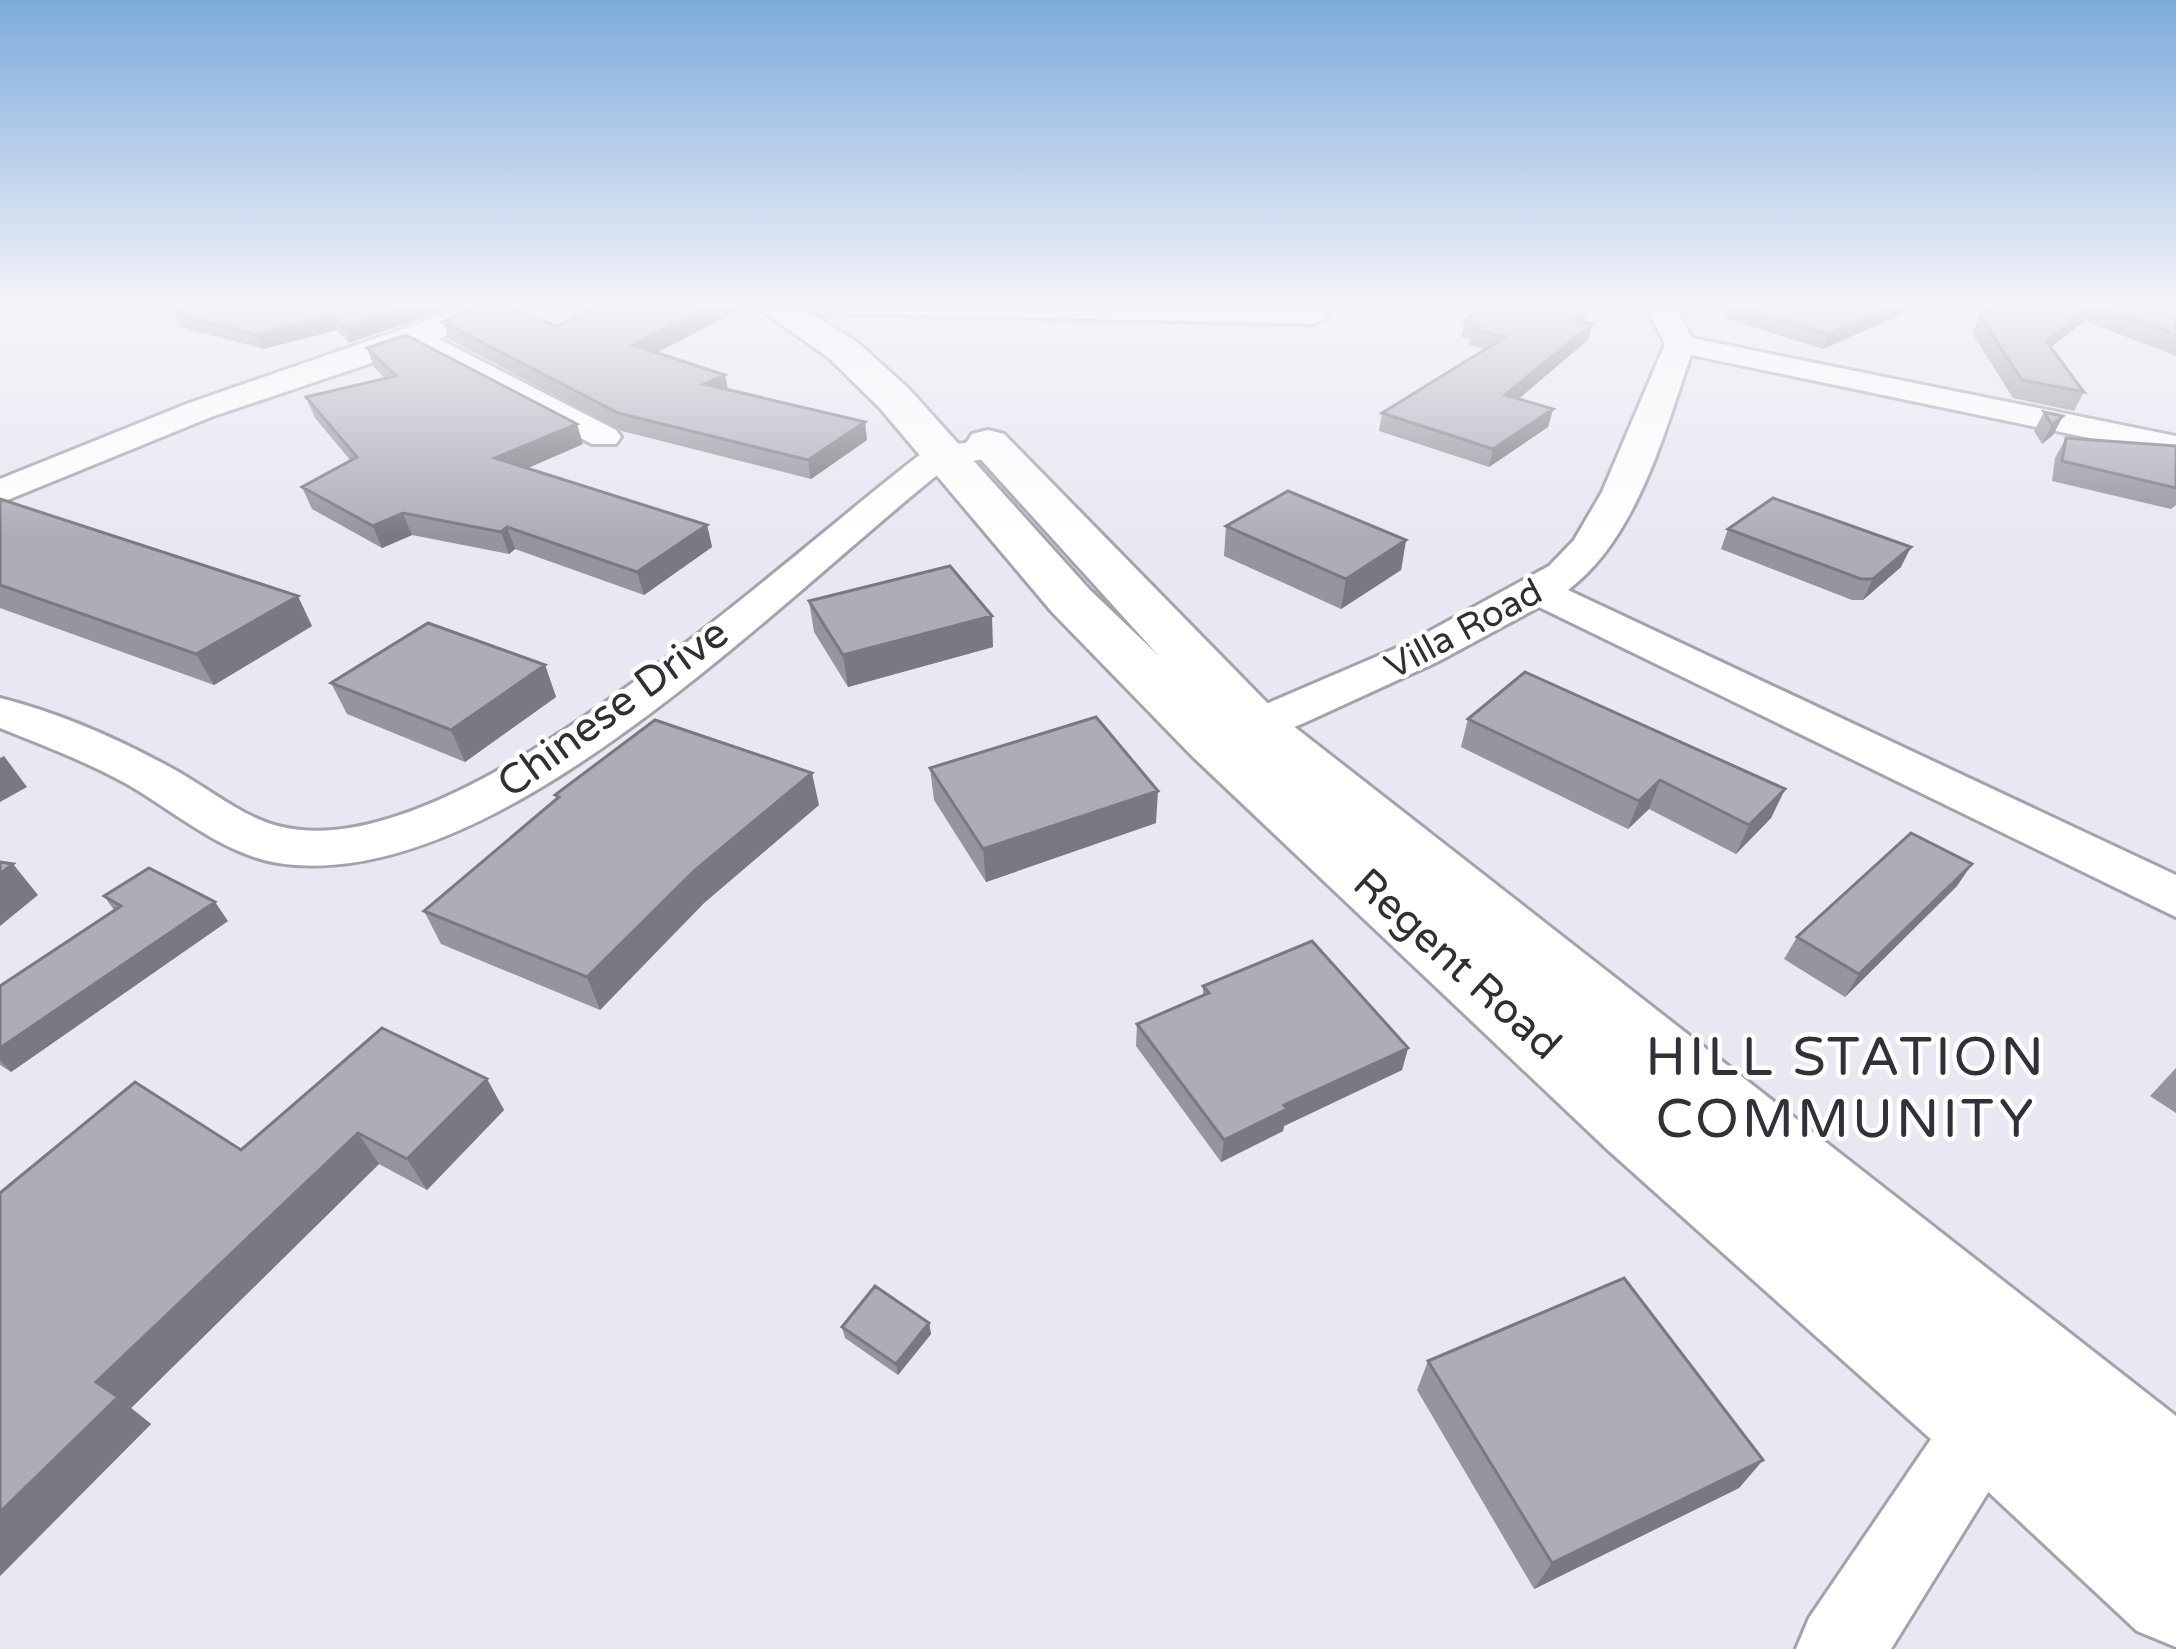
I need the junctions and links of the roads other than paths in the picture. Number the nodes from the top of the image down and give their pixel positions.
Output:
1 (284, 382) edge
2 (499, 382) edge
3 (877, 382) edge
4 (913, 382) edge
5 (1666, 382) edge
6 (1865, 382) edge
7 (604, 437) dead end
8 (2176, 446) edge
9 (968, 452) junction
10 (0, 492) edge
11 (1538, 591) junction
12 (0, 712) edge
13 (1236, 735) junction
14 (2176, 898) edge
15 (2060, 1384) junction
16 (1988, 1422) junction
17 (2176, 1482) edge
18 (2176, 1592) edge
19 (1840, 1649) edge

1 - 10 street
2 - 7 street
3 - 9 main road, Regent Road
4 - 9 main road, Regent Road
5 - 11 street, Villa Road
6 - 8 street
9 - 12 street, Chinese Drive
9 - 13 main road, Regent Road
11 - 13 street, Villa Road
11 - 14 street
13 - 15 main road, Regent Road
13 - 16 main road, Regent Road
15 - 16 street
15 - 17 main road, Regent Road
16 - 18 main road, Regent Road
16 - 19 street

